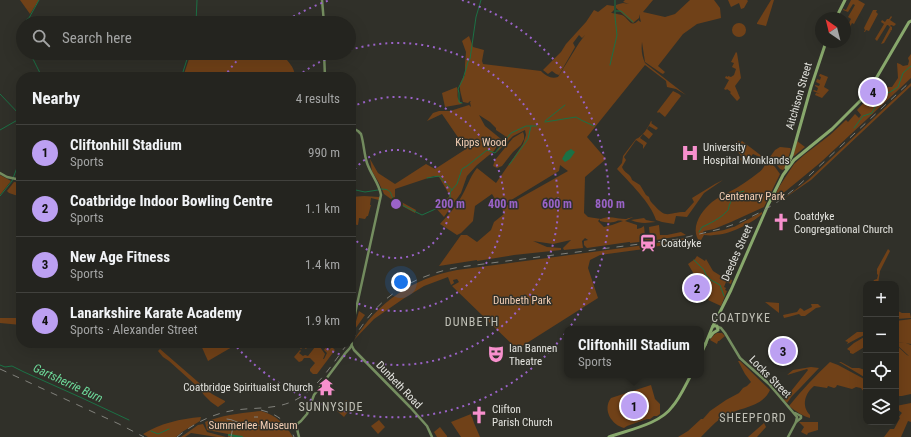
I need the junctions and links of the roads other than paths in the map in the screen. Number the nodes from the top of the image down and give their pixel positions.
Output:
1 (322, 0) edge
2 (845, 0) edge
3 (839, 12) edge
4 (323, 16) edge
5 (910, 22) edge
6 (824, 48) edge
7 (324, 60) edge
8 (325, 72) edge
9 (356, 130) edge
10 (792, 155) junction
11 (794, 160) junction
12 (0, 173) edge
13 (783, 175) junction
14 (16, 179) edge
15 (356, 312) edge
16 (715, 328) junction
17 (348, 348) edge
18 (353, 348) edge
19 (704, 349) edge
20 (688, 378) edge
21 (300, 437) edge
22 (432, 437) edge
23 (609, 437) edge
24 (788, 437) edge

1 - 4 main road
2 - 3 main road
5 - 11 main road
6 - 10 main road, Aitchison Street
7 - 8 main road
9 - 15 main road
10 - 11 main road
10 - 13 main road, Aitchison Street
11 - 13 main road
12 - 14 main road
13 - 16 main road, Deedes Street
16 - 19 main road, Deedes Street
16 - 24 main road, Locks Street
17 - 21 main road
18 - 22 main road, Dunbeth Road
20 - 23 main road

